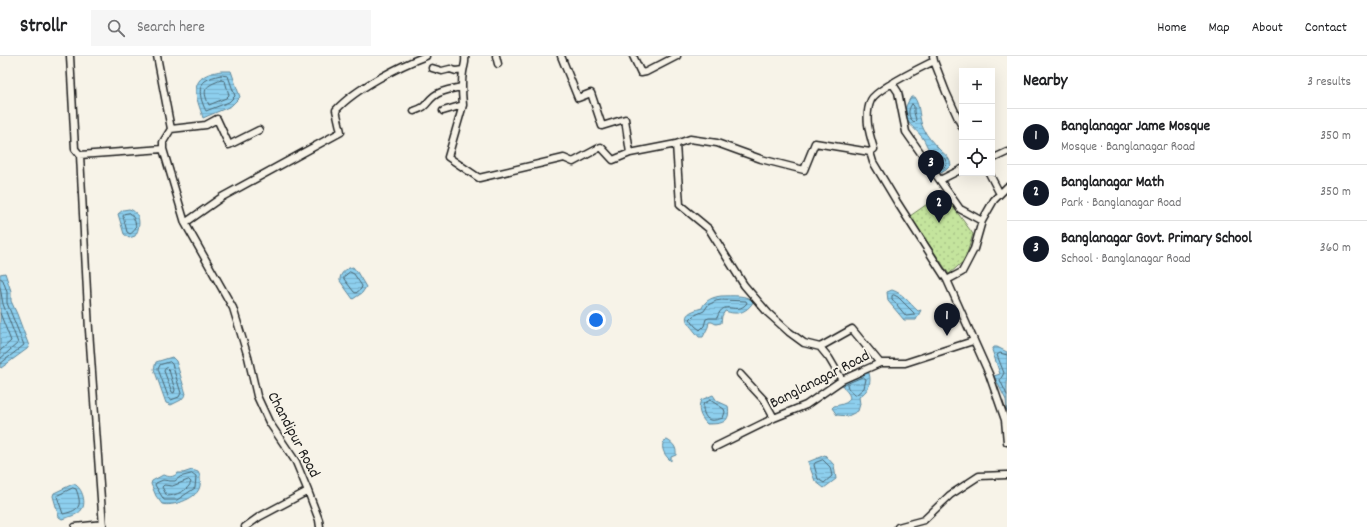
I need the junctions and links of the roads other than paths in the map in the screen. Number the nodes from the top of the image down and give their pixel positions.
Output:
1 (70, 56) edge
2 (157, 56) edge
3 (426, 56) edge
4 (465, 56) edge
5 (496, 56) edge
6 (561, 56) edge
7 (633, 56) edge
8 (677, 56) edge
9 (933, 58) edge
10 (498, 64) dead end
11 (432, 68) dead end
12 (463, 70) junction
13 (892, 83) junction
14 (462, 87) junction
15 (463, 105) junction
16 (414, 111) dead end
17 (443, 111) dead end
18 (959, 120) edge
19 (171, 129) junction
20 (259, 130) dead end
21 (676, 144) junction
22 (163, 149) junction
23 (870, 152) junction
24 (1007, 152) edge
25 (630, 153) junction
26 (80, 155) junction
27 (995, 158) edge
28 (959, 170) edge
29 (991, 176) edge
30 (940, 180) junction
31 (1007, 187) edge
32 (1000, 194) junction
33 (982, 221) junction
34 (185, 223) junction
35 (947, 280) junction
36 (973, 341) junction
37 (820, 348) junction
38 (880, 363) junction
39 (740, 374) dead end
40 (842, 380) junction
41 (774, 418) junction
42 (1007, 442) edge
43 (715, 448) dead end
44 (1007, 475) edge
45 (308, 491) junction
46 (103, 526) edge
47 (75, 527) edge
48 (245, 527) edge
49 (320, 527) edge
50 (898, 527) edge

1 - 26 street
2 - 19 street
3 - 34 street
4 - 12 street
5 - 10 street
6 - 25 street
7 - 8 street
9 - 13 street
9 - 18 street
11 - 12 street
12 - 14 street
13 - 23 street
13 - 30 street
14 - 15 street
14 - 16 street
15 - 17 street
15 - 25 street
19 - 20 street
19 - 22 street
21 - 23 street
21 - 25 street
21 - 37 street
22 - 26 street
22 - 34 street, Chandipur Road
23 - 35 street
24 - 27 street
26 - 46 street
28 - 30 street
29 - 32 street
30 - 33 street
31 - 32 street
32 - 33 street
33 - 35 street
34 - 45 street, Chandipur Road
35 - 36 street
36 - 38 street, Banglanagar Road
36 - 42 street
37 - 38 street
37 - 40 street
38 - 40 street, Banglanagar Road
39 - 41 street
40 - 41 street, Banglanagar Road
41 - 43 street, Banglanagar Road
44 - 50 street
45 - 48 street
45 - 49 street, Chandipur Road
46 - 47 street

